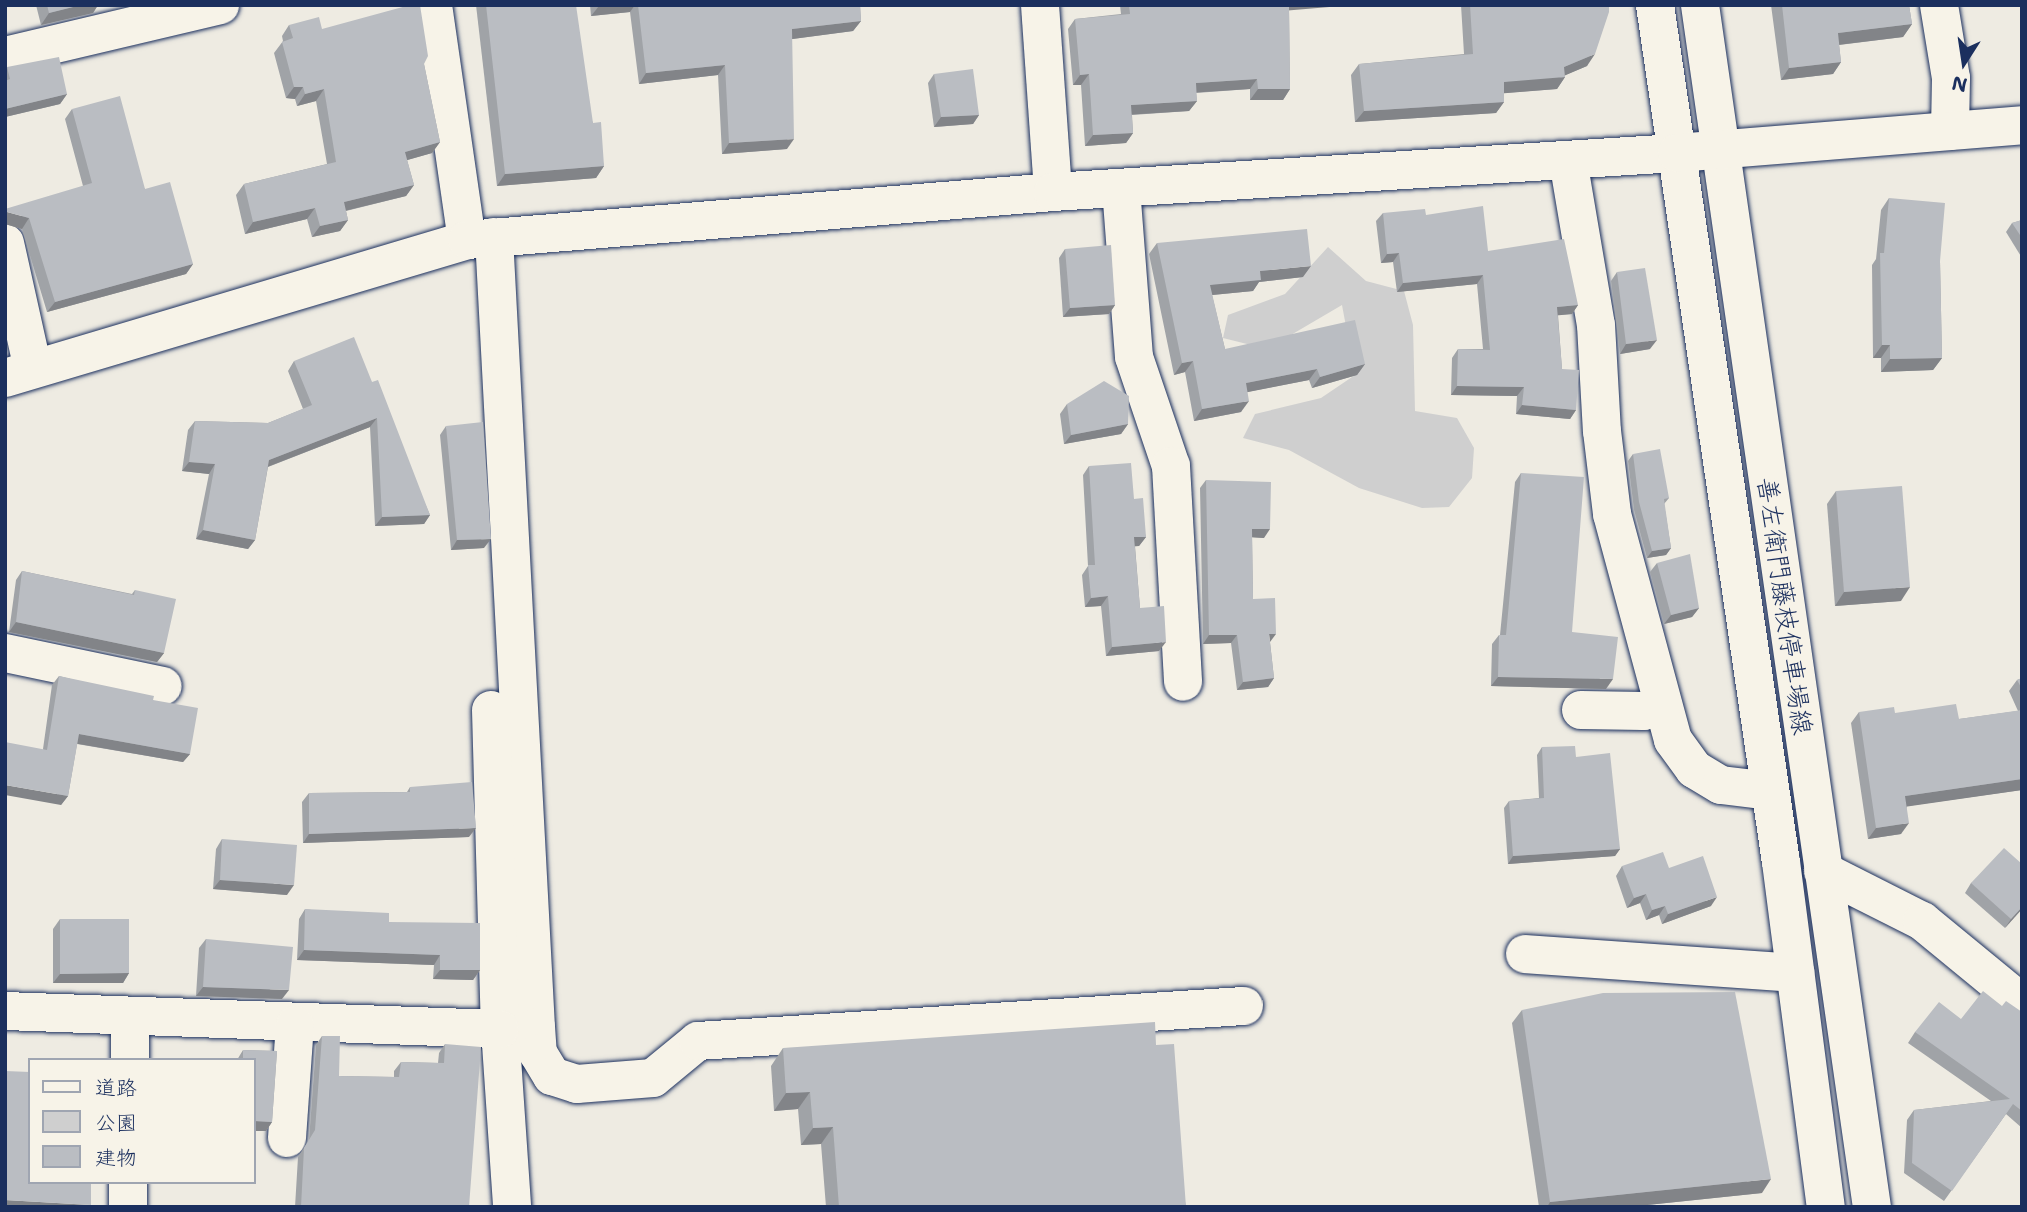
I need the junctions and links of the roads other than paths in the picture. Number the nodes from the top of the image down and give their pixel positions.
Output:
1 (220, 5) edge
2 (433, 5) edge
3 (1040, 5) edge
4 (1655, 5) edge
5 (1700, 5) edge
6 (1939, 5) edge
7 (5, 56) edge
8 (2022, 125) edge
9 (1950, 131) junction
10 (1720, 148) junction
11 (1677, 153) junction
12 (1568, 160) junction
13 (1121, 188) junction
14 (1053, 192) junction
15 (481, 239) junction
16 (5, 243) edge
17 (19, 374) edge
18 (5, 653) edge
19 (1183, 682) dead end
20 (163, 686) dead end
21 (1663, 704) junction
22 (491, 710) dead end
23 (1581, 710) dead end
24 (1770, 791) junction
25 (1823, 870) junction
26 (1525, 954) dead end
27 (1795, 973) junction
28 (2022, 1003) edge
29 (1244, 1006) dead end
30 (5, 1011) edge
31 (130, 1017) junction
32 (295, 1025) junction
33 (500, 1029) junction
34 (130, 1058) edge
35 (287, 1138) dead end
36 (128, 1184) edge
37 (128, 1207) edge
38 (512, 1207) edge
39 (1826, 1207) edge
40 (1872, 1207) edge

1 - 7 street
2 - 15 street
3 - 14 street
4 - 11 street, 善左衛門藤枝停車場線
5 - 10 street, 善左衛門藤枝停車場線
6 - 9 street
8 - 9 street
9 - 10 street
10 - 11 street
10 - 25 street, 善左衛門藤枝停車場線
11 - 12 street
11 - 24 street, 善左衛門藤枝停車場線
12 - 13 street
12 - 21 street
13 - 14 street
13 - 19 street
14 - 15 street
15 - 17 street
15 - 29 street
16 - 17 street
18 - 20 street
21 - 23 street
21 - 24 street
22 - 33 street
24 - 27 street, 善左衛門藤枝停車場線
25 - 28 street
25 - 40 street, 善左衛門藤枝停車場線
26 - 27 street
27 - 39 street, 善左衛門藤枝停車場線
30 - 31 street
31 - 32 street
31 - 34 street
32 - 33 street
32 - 35 street
33 - 38 street
36 - 37 street

